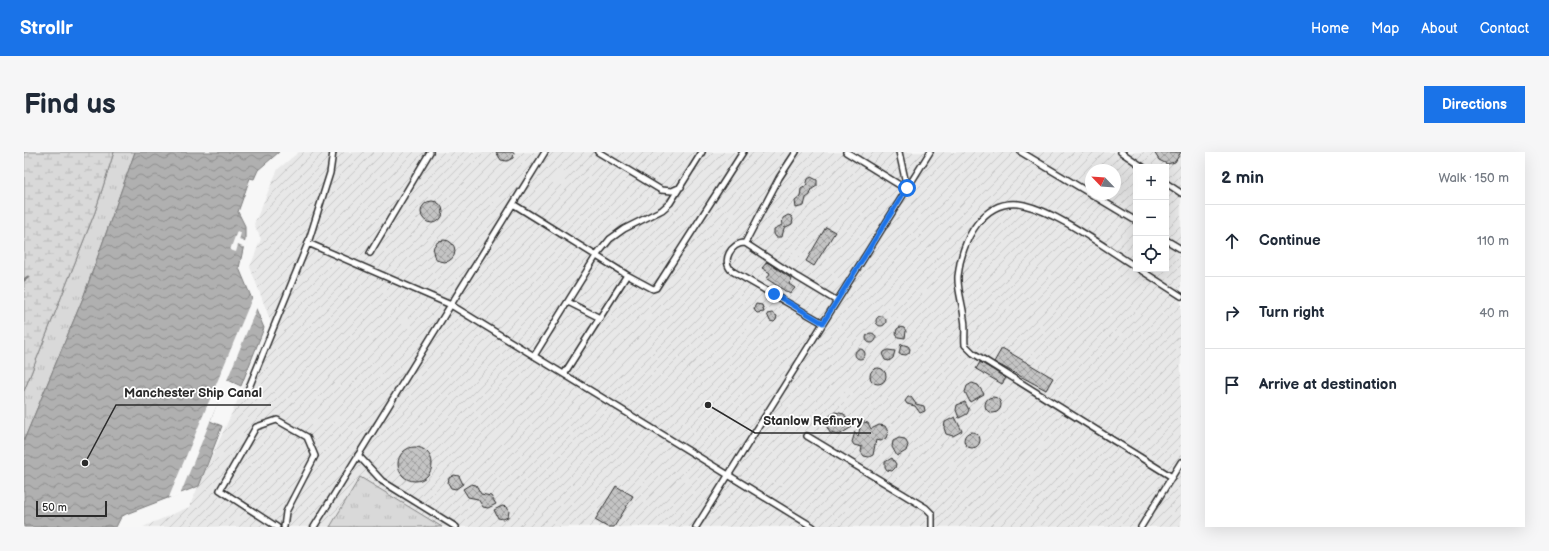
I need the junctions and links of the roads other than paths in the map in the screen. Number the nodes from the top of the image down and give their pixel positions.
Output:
1 (333, 152) edge
2 (430, 152) edge
3 (545, 152) edge
4 (598, 152) edge
5 (702, 152) edge
6 (743, 152) edge
7 (796, 152) edge
8 (846, 152) edge
9 (899, 152) edge
10 (930, 152) edge
11 (1022, 152) edge
12 (1121, 152) edge
13 (1139, 164) edge
14 (1169, 185) edge
15 (681, 187) junction
16 (907, 188) junction
17 (1181, 193) edge
18 (512, 204) junction
19 (1133, 219) edge
20 (745, 242) junction
21 (1169, 242) edge
22 (308, 243) junction
23 (1181, 249) edge
24 (370, 254) dead end
25 (596, 256) junction
26 (1133, 265) edge
27 (1144, 272) edge
28 (627, 275) junction
29 (1181, 296) edge
30 (837, 301) junction
31 (568, 302) junction
32 (451, 305) junction
33 (600, 318) junction
34 (823, 323) junction
35 (534, 356) junction
36 (564, 374) junction
37 (248, 390) dead end
38 (807, 436) dead end
39 (358, 456) junction
40 (1181, 462) edge
41 (729, 475) junction
42 (1172, 477) junction
43 (277, 527) edge
44 (284, 527) edge
45 (314, 527) edge
46 (456, 527) edge
47 (696, 527) edge
48 (813, 527) edge
49 (932, 527) edge
50 (1141, 527) edge

1 - 22 lane
2 - 24 lane
3 - 18 lane
4 - 15 lane
5 - 15 lane
6 - 28 lane
7 - 20 lane
8 - 16 lane
9 - 16 lane
10 - 16 lane
11 - 19 lane
12 - 13 lane
14 - 17 lane
15 - 25 lane
16 - 30 lane
18 - 25 lane
18 - 32 lane
20 - 30 lane
20 - 34 lane
21 - 23 lane
22 - 32 lane
22 - 37 lane
25 - 28 lane
25 - 31 lane
26 - 42 lane
27 - 29 lane
28 - 33 lane
30 - 34 lane
31 - 33 lane
31 - 35 lane
32 - 35 lane
32 - 39 lane
33 - 36 lane
34 - 41 lane
35 - 36 lane
36 - 41 lane
38 - 49 lane
39 - 45 lane
39 - 46 lane
40 - 42 lane
41 - 47 lane
41 - 48 lane
42 - 50 lane
43 - 44 lane

